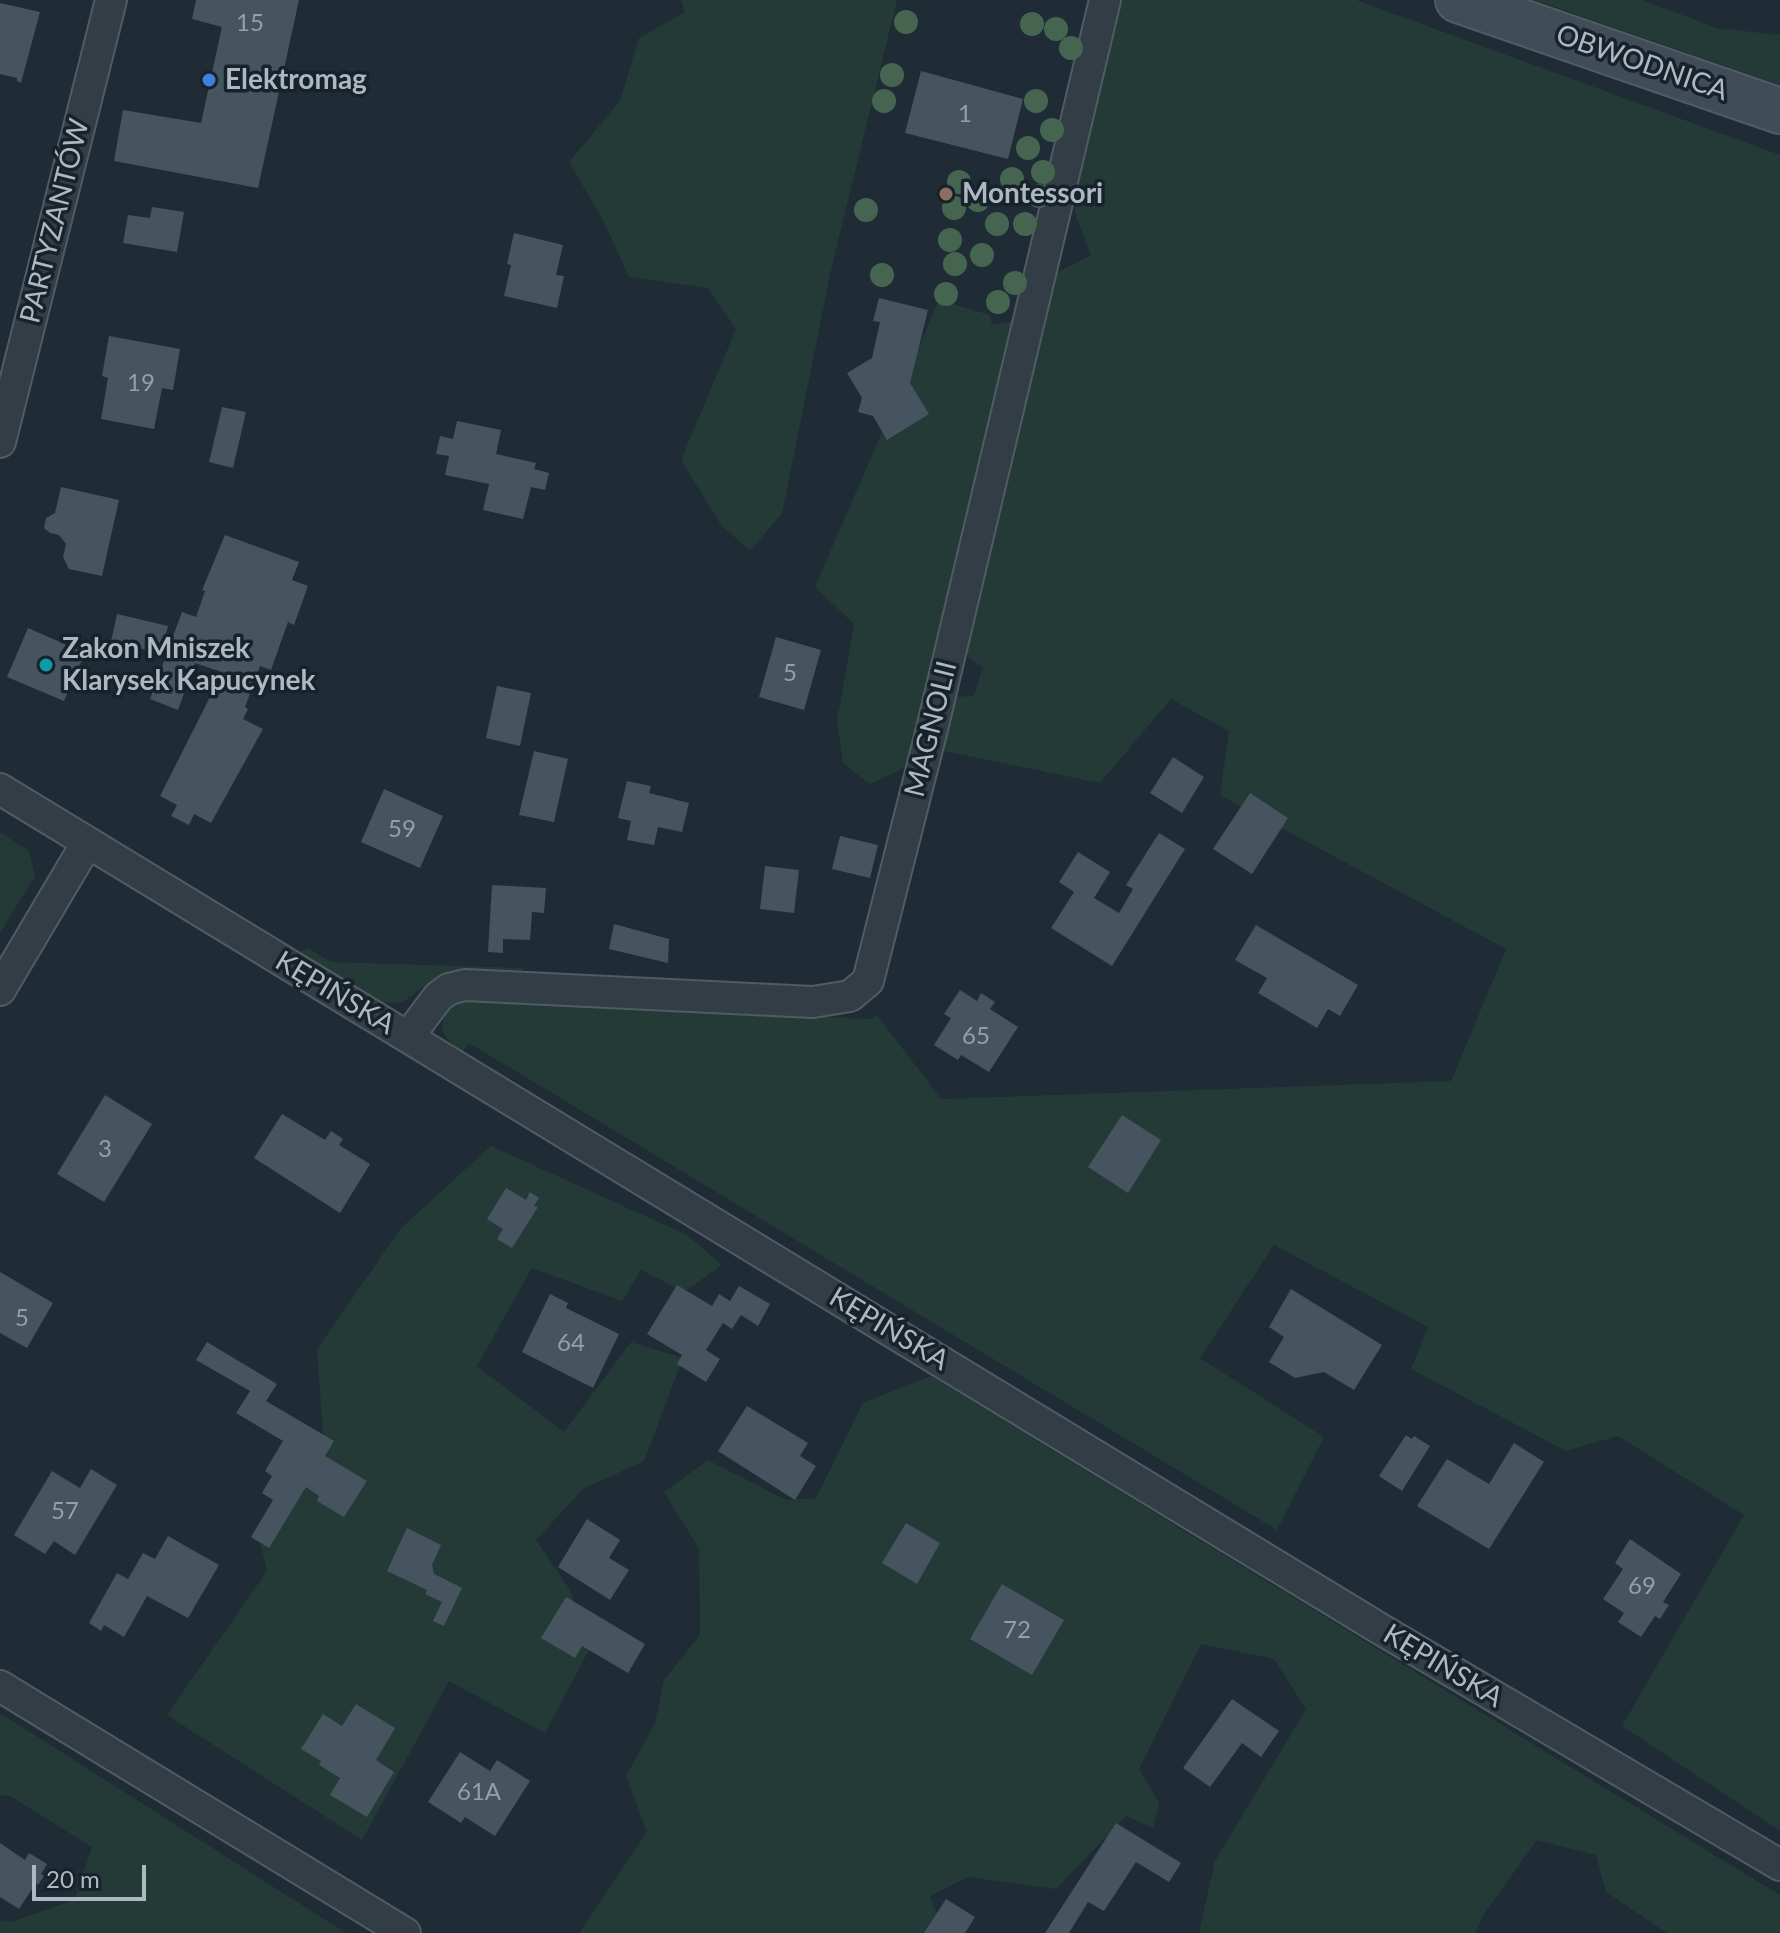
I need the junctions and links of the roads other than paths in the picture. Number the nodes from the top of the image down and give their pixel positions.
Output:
1 (111, 0) edge
2 (1105, 0) edge
3 (1458, 0) edge
4 (1780, 111) edge
5 (0, 442) edge
6 (0, 789) edge
7 (87, 843) junction
8 (0, 990) edge
9 (408, 1037) junction
10 (0, 1686) edge
11 (1780, 1865) edge
12 (405, 1933) edge

1 - 5 street, PARTYZANTÓW
2 - 9 street, MAGNOLII
3 - 4 main road, OBWODNICA
6 - 7 street, KĘPIŃSKA
7 - 8 street
7 - 9 street, KĘPIŃSKA
9 - 11 street, KĘPIŃSKA
10 - 12 street

